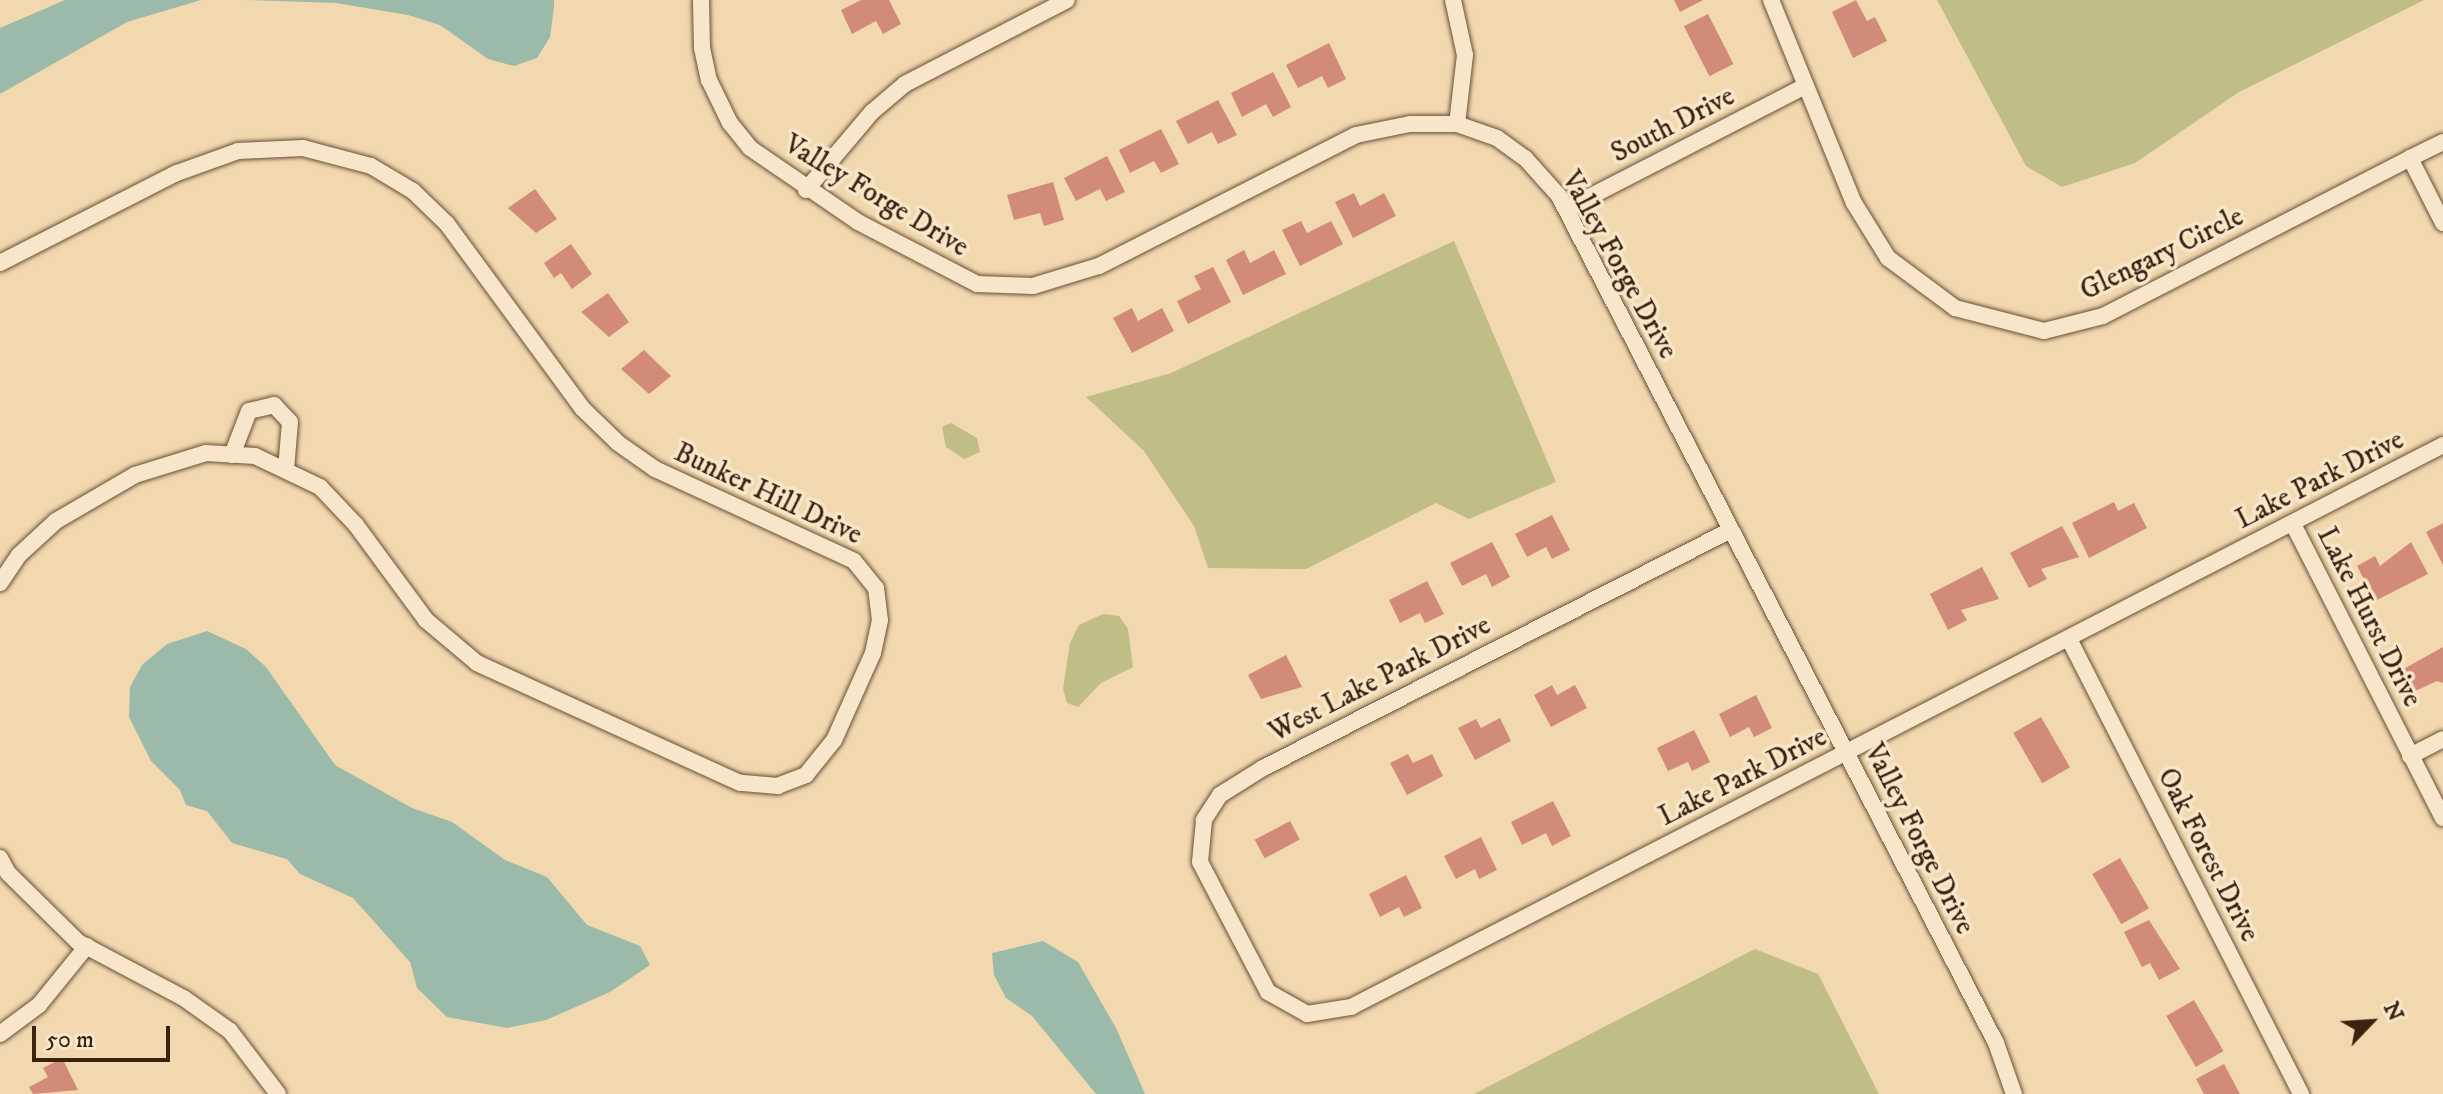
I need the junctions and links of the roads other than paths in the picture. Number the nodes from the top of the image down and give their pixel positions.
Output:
1 (701, 0) edge
2 (1067, 0) edge
3 (1453, 0) edge
4 (1771, 0) edge
5 (1805, 86) junction
6 (1457, 124) junction
7 (2443, 142) edge
8 (2410, 158) junction
9 (806, 190) junction
10 (1566, 209) junction
11 (2443, 223) edge
12 (0, 263) edge
13 (2443, 445) edge
14 (232, 455) junction
15 (286, 470) junction
16 (2293, 524) junction
17 (1729, 531) junction
18 (0, 551) edge
19 (14, 563) junction
20 (0, 583) edge
21 (2069, 639) junction
22 (2443, 739) edge
23 (1846, 753) junction
24 (2410, 756) junction
25 (2443, 818) edge
26 (0, 858) edge
27 (87, 946) junction
28 (1248, 961) joint
29 (0, 1034) edge
30 (278, 1094) edge
31 (2014, 1094) edge
32 (2301, 1094) edge

1 - 9 street, Valley Forge Drive
2 - 9 street
3 - 6 street
4 - 5 street, Glengary Circle
5 - 8 street, Glengary Circle
5 - 10 street, South Drive
6 - 9 street, Valley Forge Drive
6 - 10 street, Valley Forge Drive
7 - 8 street, Glengary Circle
8 - 11 street
10 - 17 street, Valley Forge Drive
12 - 15 street, Bunker Hill Drive
13 - 16 street, Lake Park Drive
14 - 15 street, Bunker Hill Drive
14 - 15 street
14 - 19 street, Bunker Hill Drive
16 - 21 street, Lake Park Drive
16 - 24 street, Lake Hurst Drive
17 - 23 street, Valley Forge Drive
17 - 28 street, West Lake Park Drive
18 - 19 street
19 - 20 street, Bunker Hill Drive
21 - 23 street, Lake Park Drive
21 - 32 street, Oak Forest Drive
22 - 24 street
23 - 28 street, Lake Park Drive
23 - 31 street, Valley Forge Drive
24 - 25 street, Lake Hurst Drive
26 - 27 street
27 - 29 street
27 - 30 street

